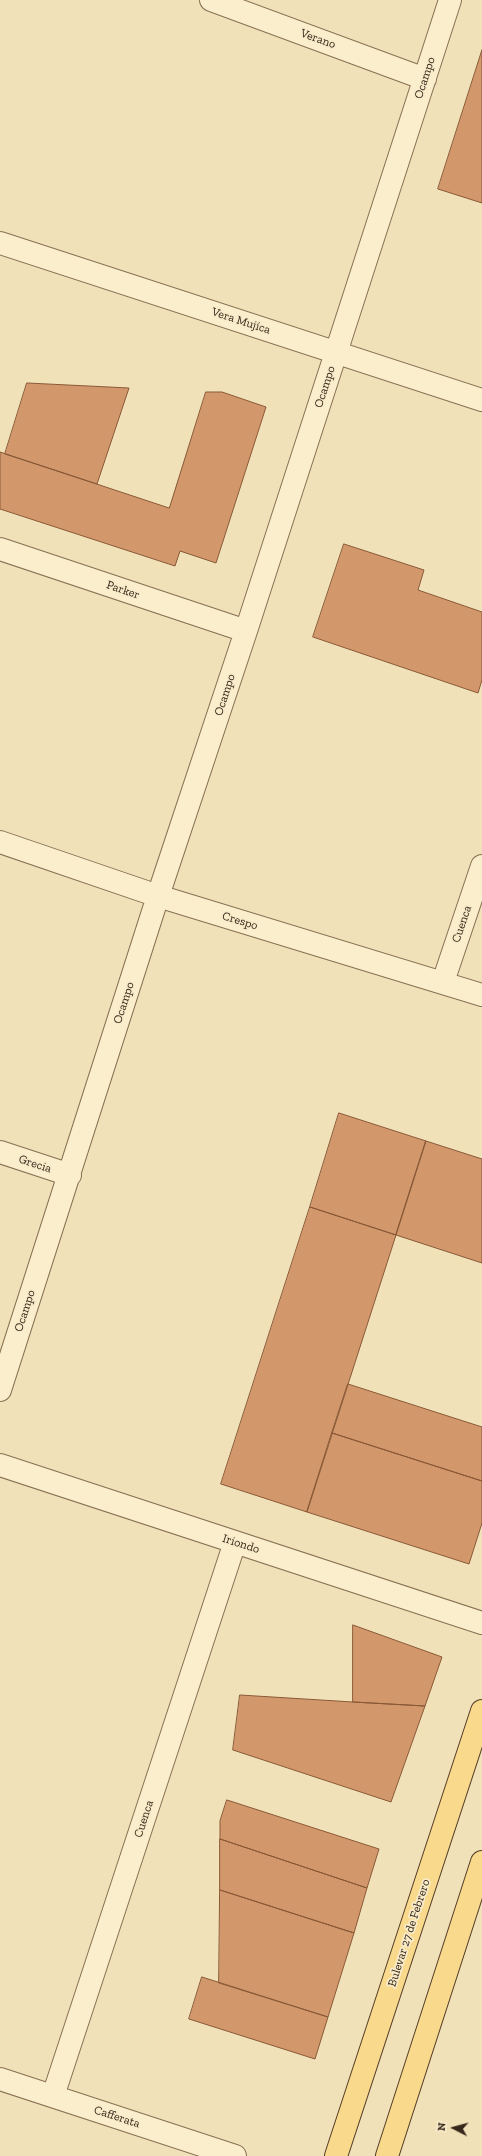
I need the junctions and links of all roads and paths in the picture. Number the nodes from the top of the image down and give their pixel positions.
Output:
1 (211, 0) edge
2 (450, 0) edge
3 (425, 79) junction
4 (0, 243) edge
5 (336, 352) junction
6 (482, 400) edge
7 (0, 549) edge
8 (246, 631) junction
9 (0, 842) edge
10 (482, 866) edge
11 (158, 896) junction
12 (443, 982) junction
13 (482, 995) edge
14 (0, 1152) edge
15 (70, 1175) junction
16 (0, 1390) edge
17 (0, 1465) edge
18 (235, 1542) junction
19 (482, 1623) edge
20 (482, 1711) edge
21 (482, 1862) edge
22 (0, 2079) edge
23 (53, 2096) junction
24 (234, 2156) edge
25 (336, 2156) edge
26 (387, 2156) edge

1 - 3 street, Verano
2 - 3 street, Ocampo
3 - 5 street, Ocampo
4 - 5 street, Vera Mujíca
5 - 6 street, Vera Mujíca
5 - 8 street, Ocampo
7 - 8 street, Parker
8 - 11 street, Ocampo
9 - 11 street, Crespo
10 - 12 street, Cuenca
11 - 12 street, Crespo
11 - 15 street, Ocampo
12 - 13 street, Crespo
14 - 15 street, Grecia
15 - 16 street, Ocampo
17 - 18 street, Iriondo
18 - 19 street, Iriondo
18 - 23 street, Cuenca
20 - 25 main road, Bulevar 27 de Febrero
21 - 26 main road
22 - 23 street, Cafferata
23 - 24 street, Cafferata

